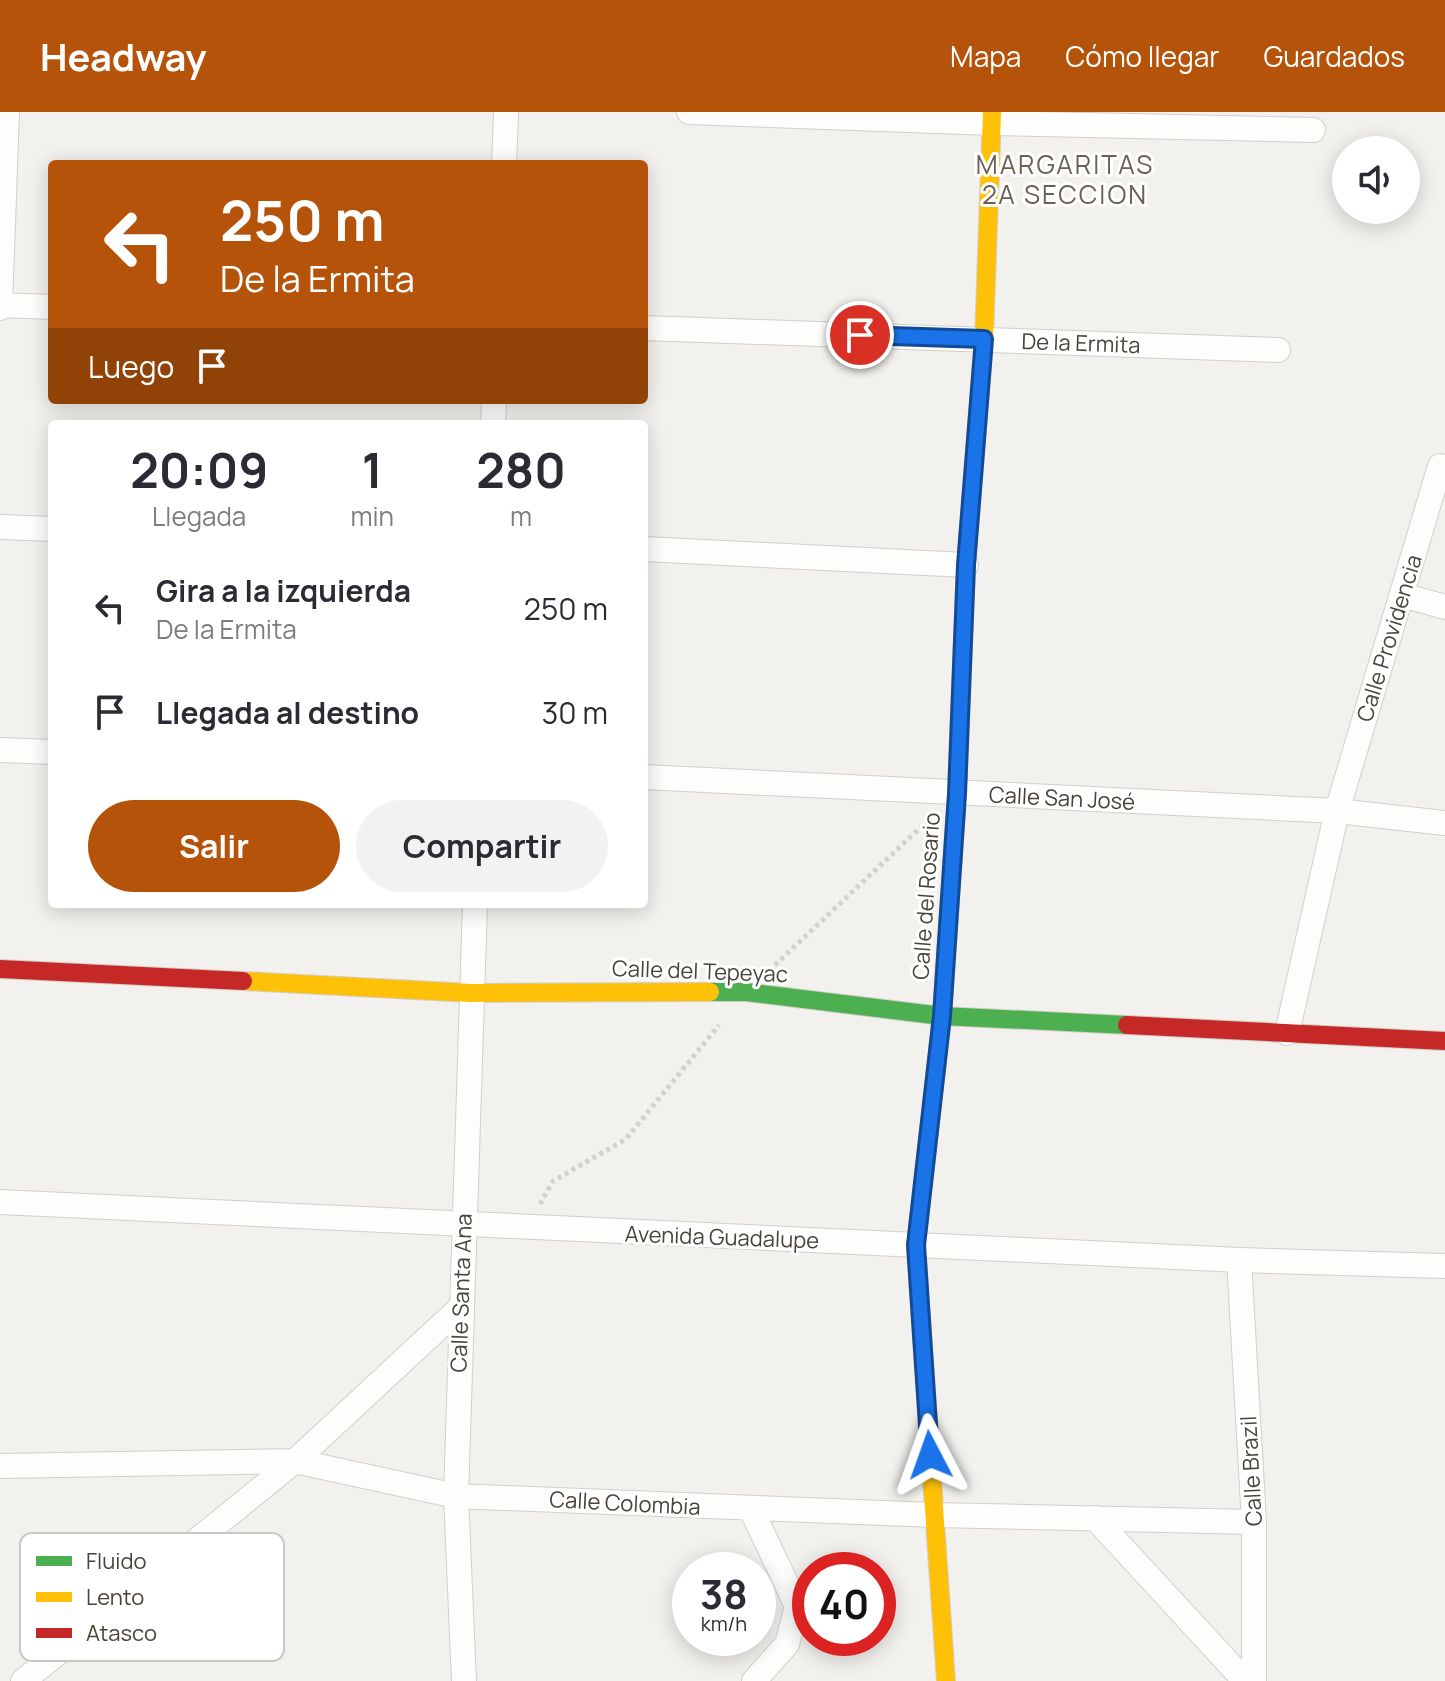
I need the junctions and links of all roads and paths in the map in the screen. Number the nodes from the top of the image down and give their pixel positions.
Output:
1 (7, 112) edge
2 (506, 112) edge
3 (689, 112) edge
4 (992, 118) edge
5 (1313, 130) dead end
6 (504, 160) edge
7 (0, 306) edge
8 (48, 307) edge
9 (648, 328) edge
10 (984, 339) junction
11 (1278, 350) dead end
12 (1440, 466) dead end
13 (0, 527) edge
14 (48, 529) edge
15 (648, 549) edge
16 (966, 565) junction
17 (1402, 595) junction
18 (1445, 607) edge
19 (0, 750) edge
20 (48, 752) edge
21 (648, 777) edge
22 (957, 794) junction
23 (1337, 811) junction
24 (1445, 823) edge
25 (475, 908) edge
26 (0, 969) edge
27 (471, 993) junction
28 (942, 1016) junction
29 (1287, 1033) junction
30 (1445, 1041) edge
31 (0, 1202) edge
32 (463, 1224) junction
33 (916, 1245) junction
34 (1239, 1260) junction
35 (1445, 1266) edge
36 (461, 1307) junction
37 (295, 1461) junction
38 (0, 1466) edge
39 (456, 1496) junction
40 (751, 1509) junction
41 (934, 1515) junction
42 (1095, 1518) junction
43 (1254, 1522) junction
44 (206, 1533) edge
45 (48, 1661) edge
46 (23, 1681) edge
47 (464, 1681) edge
48 (754, 1681) edge
49 (946, 1681) edge
50 (1245, 1681) edge
51 (1254, 1681) edge

1 - 7 street
2 - 6 street
3 - 4 street
4 - 5 street
4 - 10 street, Calle del Rosario
7 - 8 street
9 - 10 street, De la Ermita
10 - 11 street, De la Ermita
10 - 16 street, Calle del Rosario
12 - 17 street, Calle Providencia
13 - 14 street
15 - 16 street
16 - 22 street, Calle del Rosario
17 - 18 street
17 - 23 street, Calle Providencia
19 - 20 street
21 - 22 street, Calle San José
22 - 23 street, Calle San José
22 - 28 street, Calle del Rosario
23 - 24 street, Calle San José
23 - 29 street
25 - 27 street, Calle Santa Ana
26 - 27 street, Calle del Tepeyac
27 - 28 street, Calle del Tepeyac
27 - 32 street, Calle Santa Ana
28 - 29 street, Calle del Tepeyac
28 - 33 street, Calle del Rosario
29 - 30 street, Calle del Tepeyac
31 - 32 street, Avenida Guadalupe
32 - 33 street, Avenida Guadalupe
32 - 36 street, Calle Santa Ana
33 - 34 street, Avenida Guadalupe
33 - 41 street, Calle del Rosario
34 - 35 street, Avenida Guadalupe
34 - 43 street, Calle Brazil
36 - 37 street
36 - 39 street, Calle Santa Ana
37 - 38 street, Calle Colombia
37 - 39 street, Calle Colombia
37 - 44 street
39 - 40 street, Calle Colombia
39 - 47 street, Calle Santa Ana
40 - 41 street, Calle Colombia
40 - 48 street
41 - 42 street, Calle Colombia
41 - 49 street, Calle del Rosario
42 - 43 street, Calle Colombia
42 - 50 street
43 - 51 street, Calle Brazil
45 - 46 street

